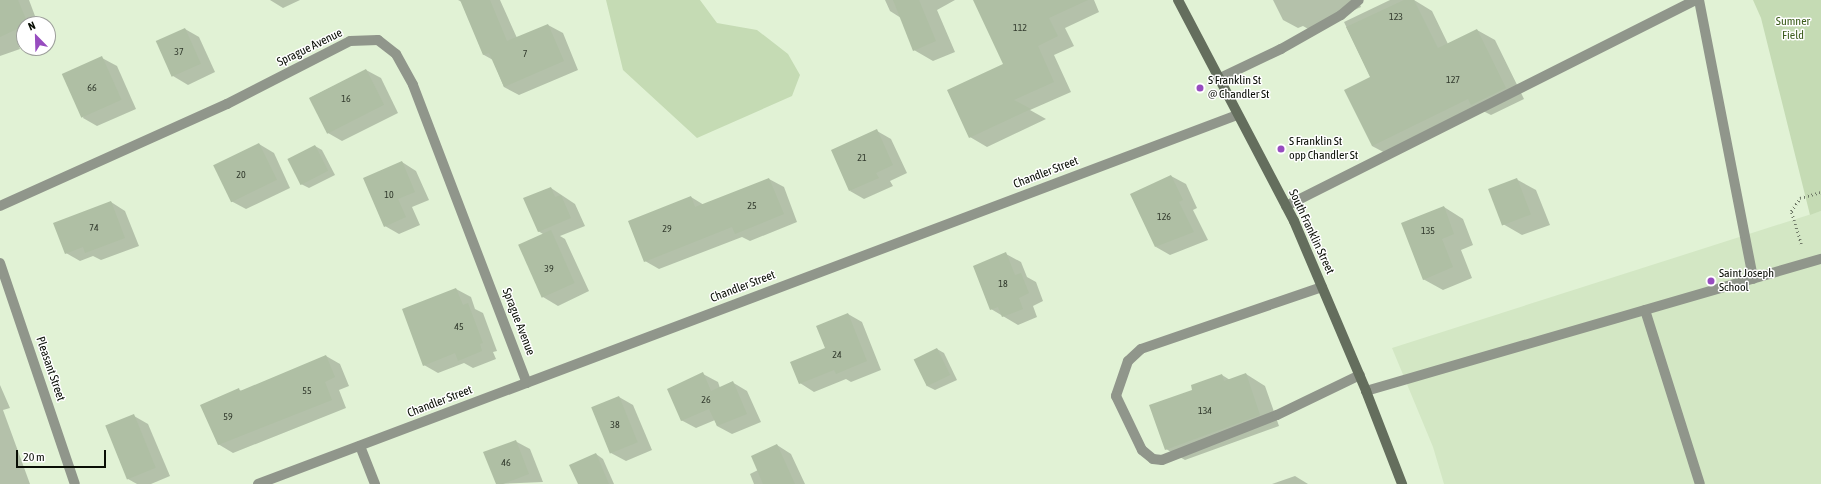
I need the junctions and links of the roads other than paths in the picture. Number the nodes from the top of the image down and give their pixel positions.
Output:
1 (1178, 0) edge
2 (1359, 0) edge
3 (1695, 0) edge
4 (1699, 0) edge
5 (1218, 78) junction
6 (1237, 115) junction
7 (0, 206) edge
8 (1286, 206) junction
9 (1821, 260) edge
10 (0, 263) edge
11 (1753, 279) junction
12 (1322, 287) junction
13 (1645, 310) junction
14 (1360, 375) junction
15 (527, 383) junction
16 (1366, 391) junction
17 (360, 446) junction
18 (75, 484) edge
19 (258, 484) edge
20 (375, 484) edge
21 (1402, 484) edge
22 (1700, 484) edge

1 - 5 main road, South Franklin Street
2 - 5 street
3 - 8 street
4 - 11 street
5 - 6 main road, South Franklin Street
6 - 8 main road, South Franklin Street
6 - 15 street, Chandler Street
7 - 15 street, Sprague Avenue
8 - 12 main road, South Franklin Street
9 - 11 street
10 - 18 street, Pleasant Street
11 - 13 street
12 - 14 main road, South Franklin Street
12 - 14 street
13 - 16 street
13 - 22 street
14 - 16 main road, South Franklin Street
15 - 17 street, Chandler Street
16 - 21 main road, South Franklin Street
17 - 19 street, Chandler Street
17 - 20 street

